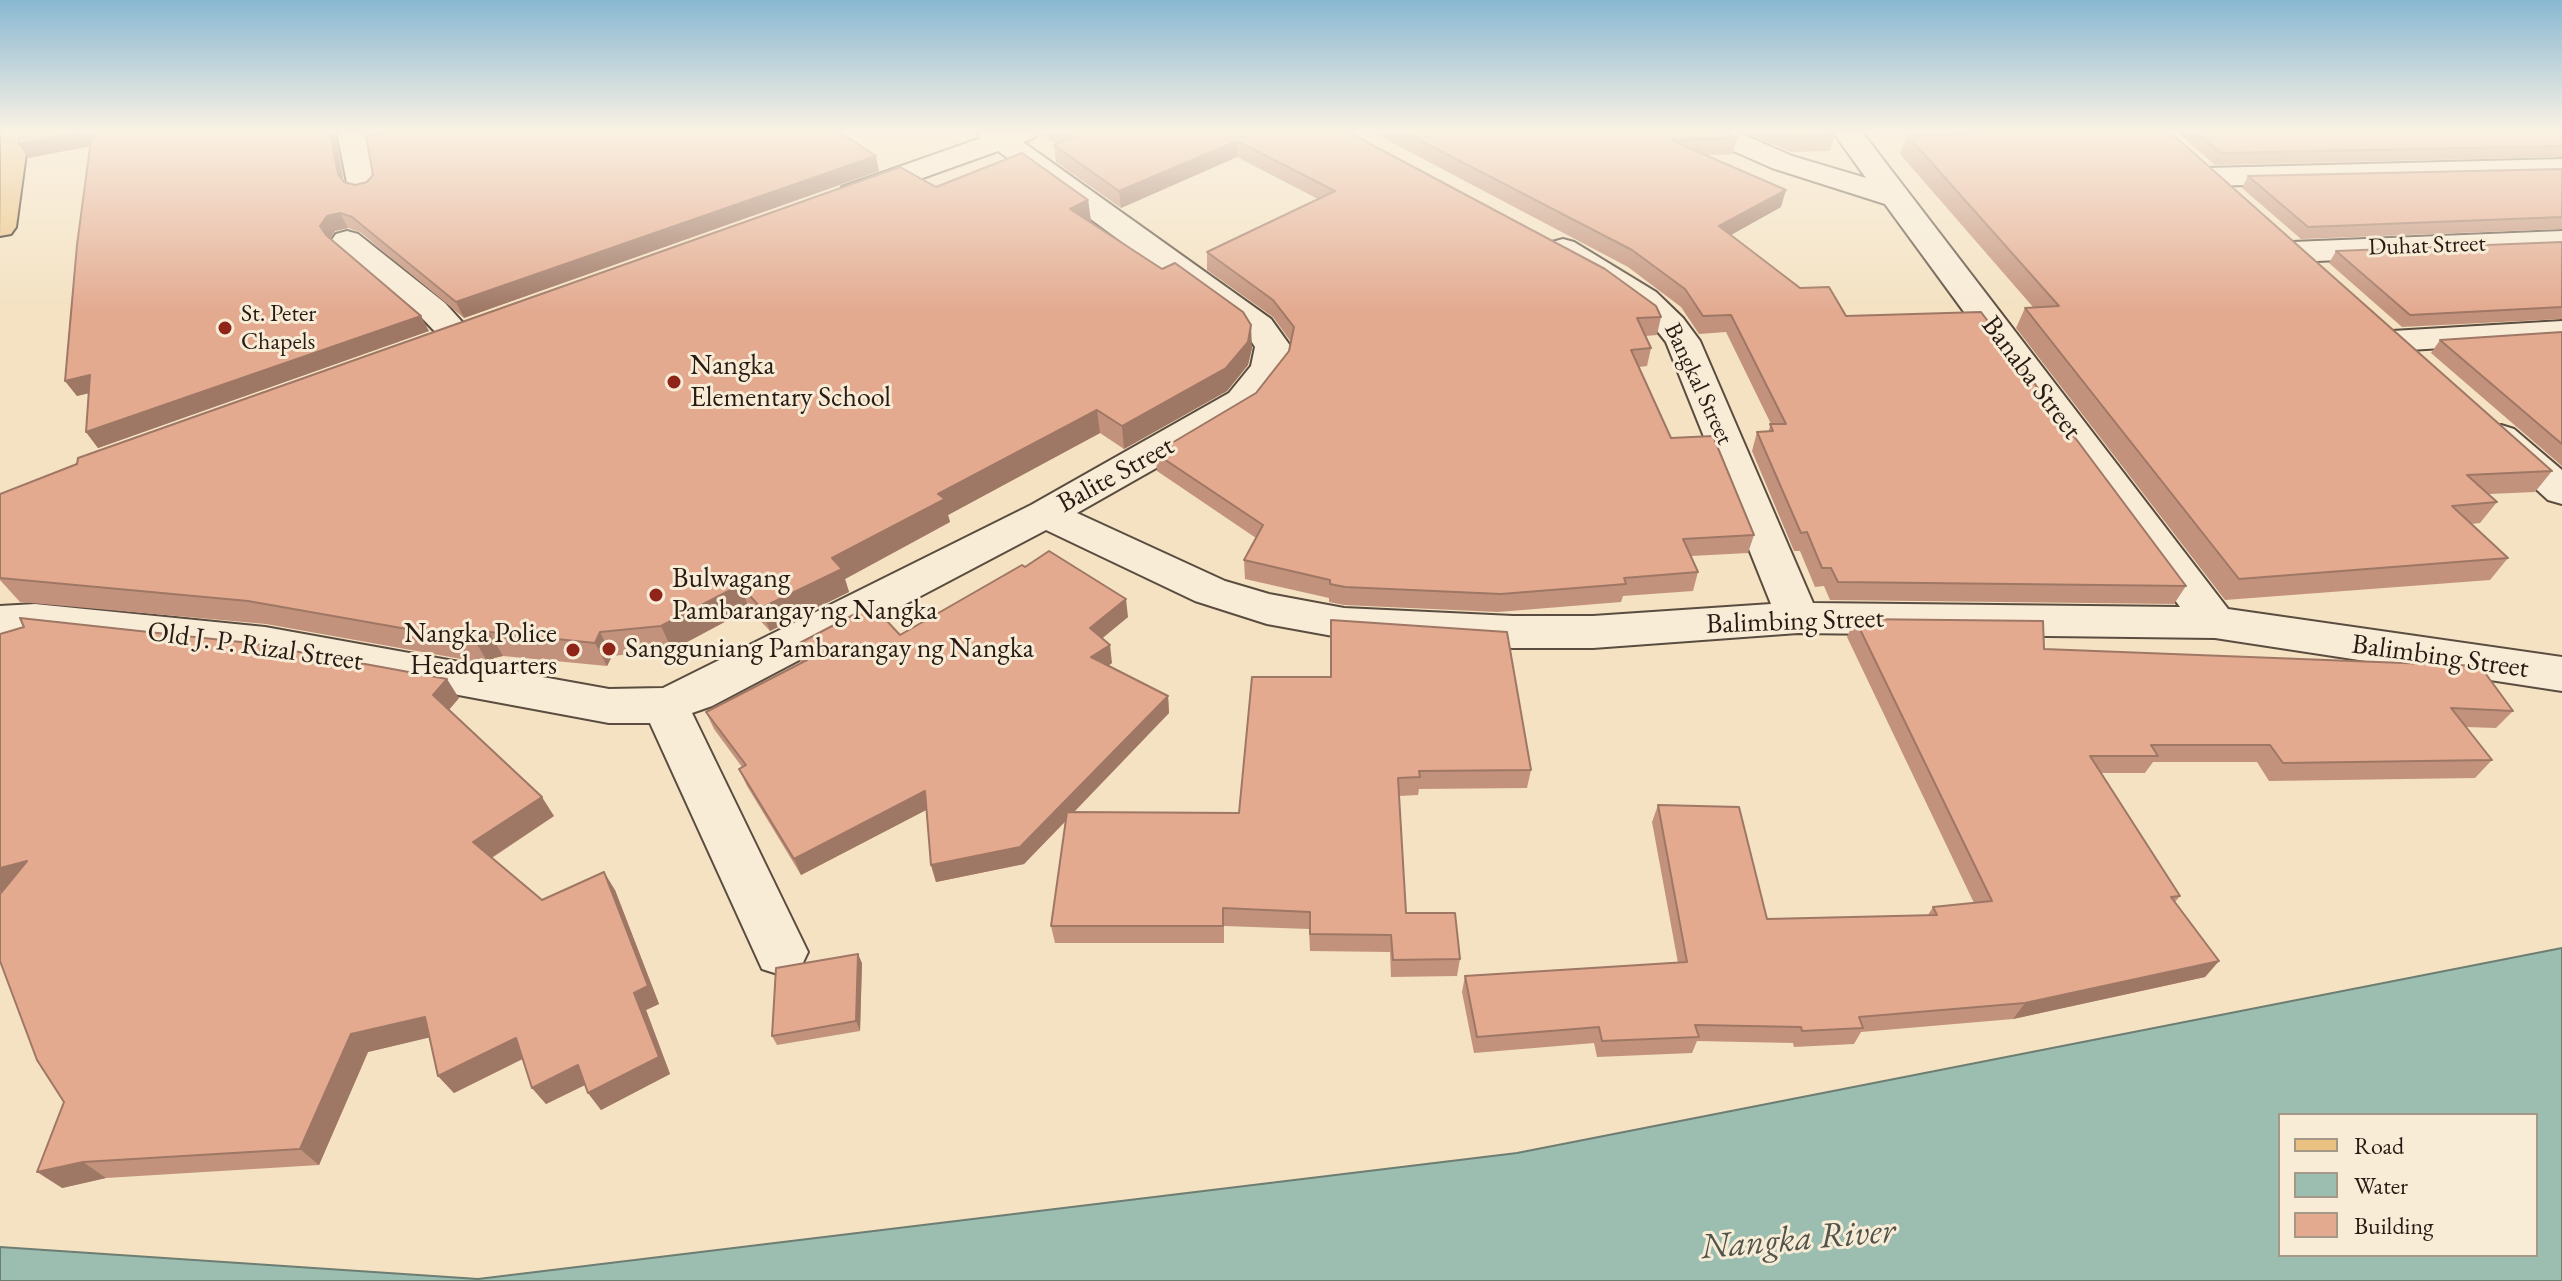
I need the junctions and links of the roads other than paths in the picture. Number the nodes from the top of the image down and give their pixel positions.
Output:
1 (6, 192) edge
2 (854, 192) edge
3 (1082, 192) edge
4 (1878, 192) edge
5 (1891, 192) edge
6 (2224, 192) edge
7 (1895, 197) junction
8 (825, 203) edge
9 (2239, 205) edge
10 (0, 227) edge
11 (1541, 237) edge
12 (347, 241) dead end
13 (2562, 241) edge
14 (2325, 282) edge
15 (2562, 331) edge
16 (457, 335) edge
17 (2425, 371) edge
18 (2480, 419) edge
19 (2562, 491) edge
20 (1045, 514) junction
21 (1798, 618) junction
22 (0, 621) edge
23 (2215, 623) junction
24 (2562, 674) edge
25 (665, 705) junction
26 (781, 952) dead end

1 - 10 main road
2 - 8 street
3 - 20 street, Balite Street
4 - 7 street
5 - 7 street, Banaba Street
6 - 9 street
7 - 23 street, Banaba Street
11 - 21 street, Bangkal Street
12 - 16 street
13 - 14 street, Duhat Street
15 - 17 street
18 - 19 street
20 - 21 street, Balimbing Street
20 - 25 street, Balite Street
21 - 23 street, Balimbing Street
22 - 25 street, Old J. P. Rizal Street
23 - 24 street, Balimbing Street
25 - 26 street

